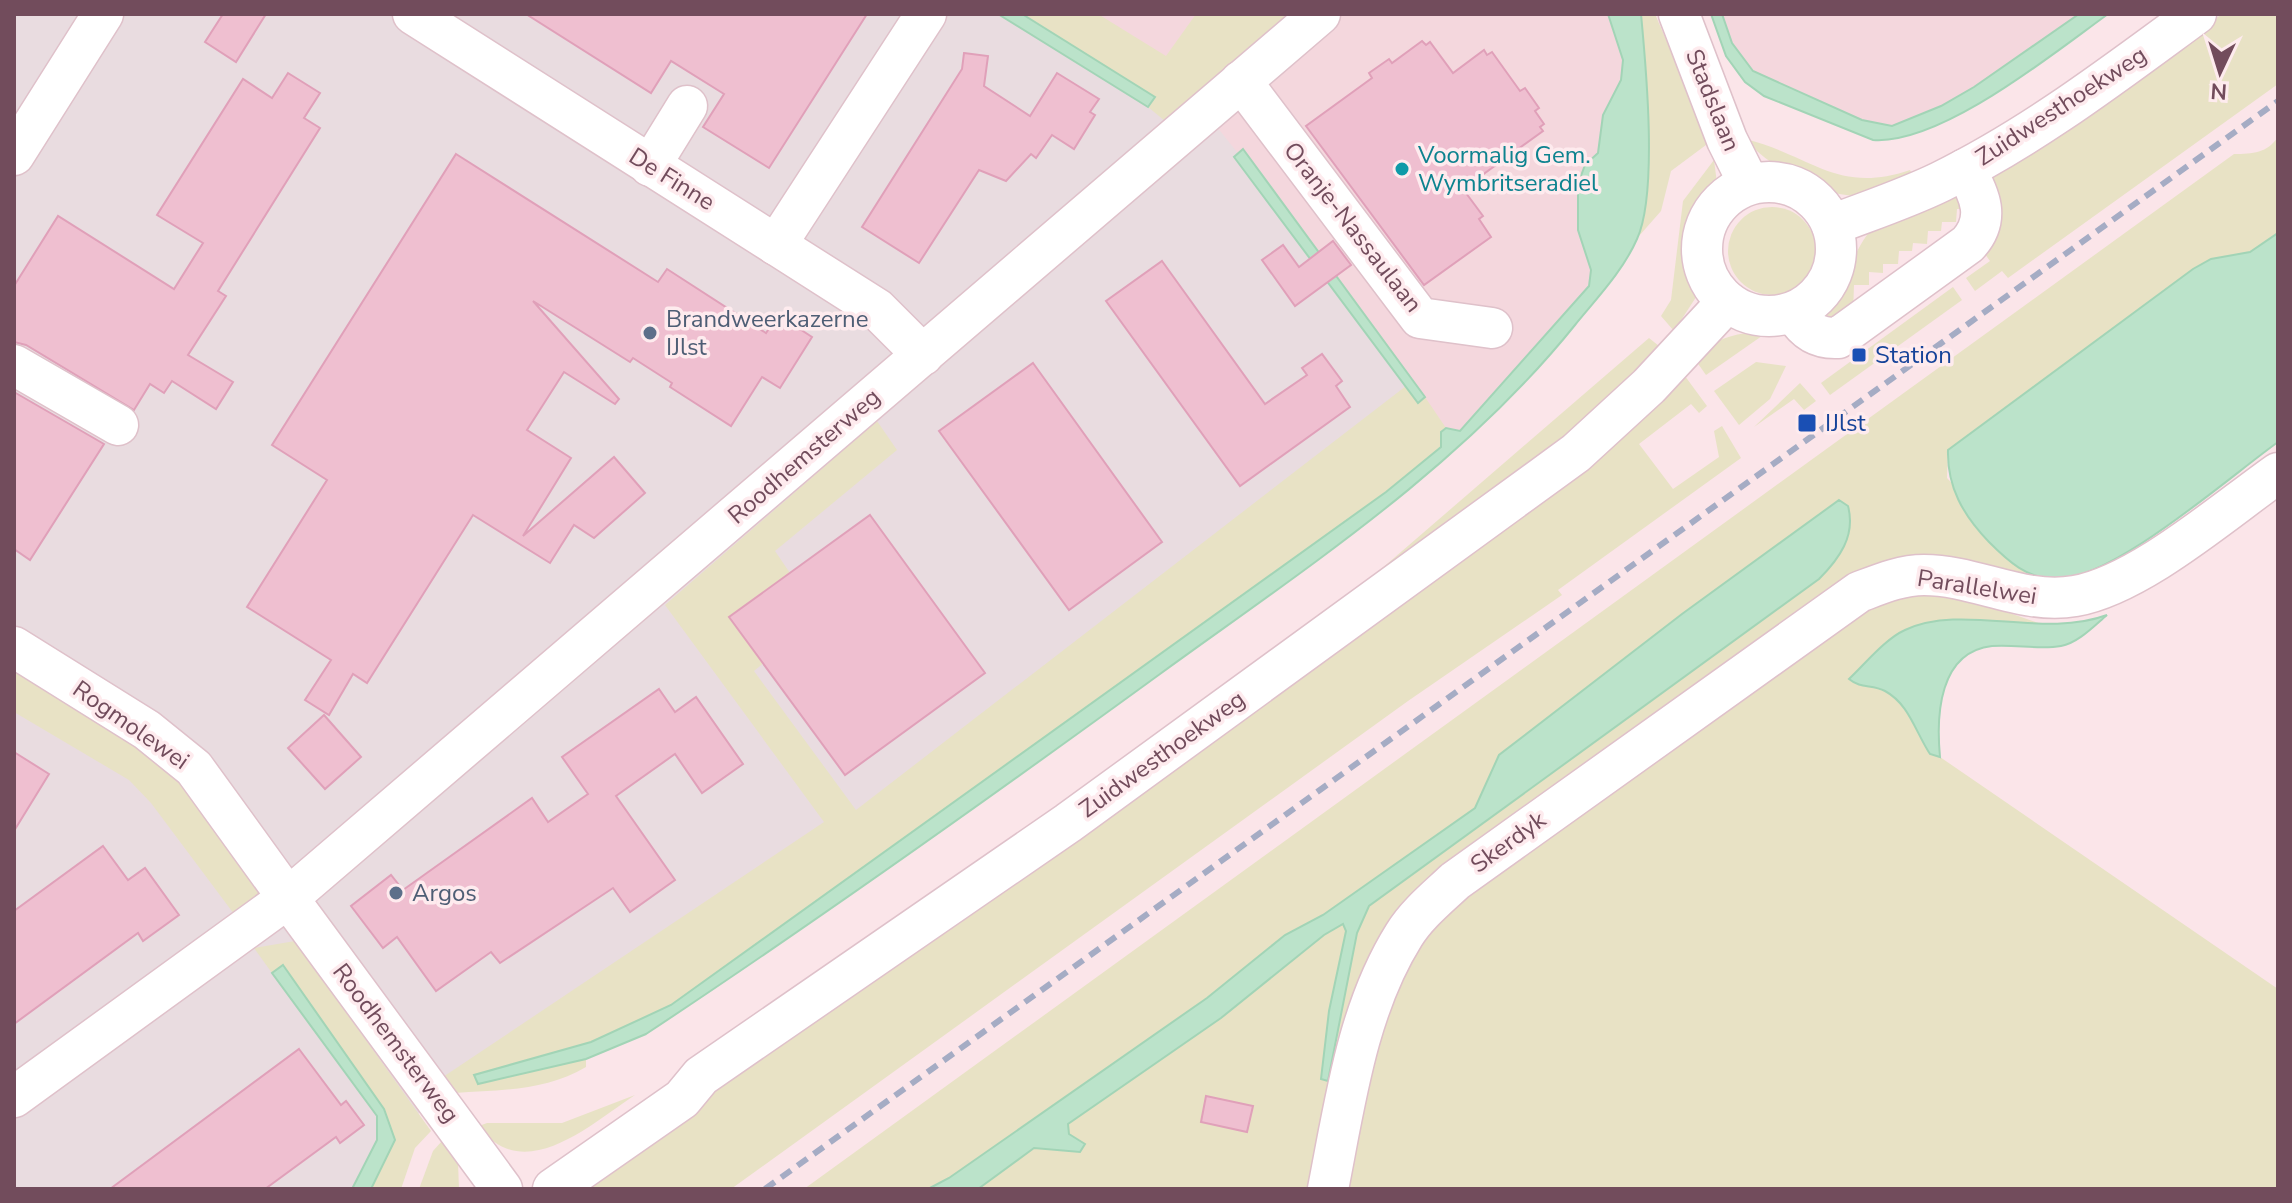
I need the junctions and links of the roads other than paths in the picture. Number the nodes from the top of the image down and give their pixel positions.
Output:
1 (103, 14) edge
2 (413, 14) edge
3 (926, 14) edge
4 (1320, 14) edge
5 (1679, 14) edge
6 (2196, 14) edge
7 (1241, 81) junction
8 (687, 106) dead end
9 (14, 155) edge
10 (650, 166) junction
11 (1965, 169) junction
12 (1749, 184) junction
13 (1832, 225) junction
14 (776, 245) junction
15 (1727, 302) junction
16 (1794, 312) junction
17 (1492, 328) dead end
18 (923, 355) junction
19 (14, 365) edge
20 (118, 425) dead end
21 (2278, 473) edge
22 (1839, 605) joint
23 (14, 647) edge
24 (288, 898) junction
25 (701, 1076) junction
26 (14, 1097) edge
27 (503, 1189) edge
28 (553, 1189) edge
29 (1328, 1189) edge

1 - 9 street
2 - 10 street, De Finne
3 - 14 street
4 - 7 street, Roodhemsterweg
5 - 12 street, Stadslaan
6 - 11 street, Zuidwesthoekweg
7 - 17 street, Oranje-Nassaulaan
7 - 18 street, Roodhemsterweg
8 - 10 street
10 - 14 street, De Finne
11 - 13 street, Zuidwesthoekweg
11 - 16 street, Zuidwesthoekweg
12 - 13 street
12 - 15 street
13 - 16 street
14 - 18 street, De Finne
15 - 16 street
15 - 25 street, Zuidwesthoekweg
18 - 24 street, Roodhemsterweg
19 - 20 street
21 - 22 street, Parallelwei
22 - 29 street, Skerdyk
23 - 24 street, Rogmolewei
24 - 26 street, Roodhemsterweg
24 - 27 street, Roodhemsterweg
25 - 27 street, Zuidwesthoekweg
25 - 28 street, Zuidwesthoekweg

